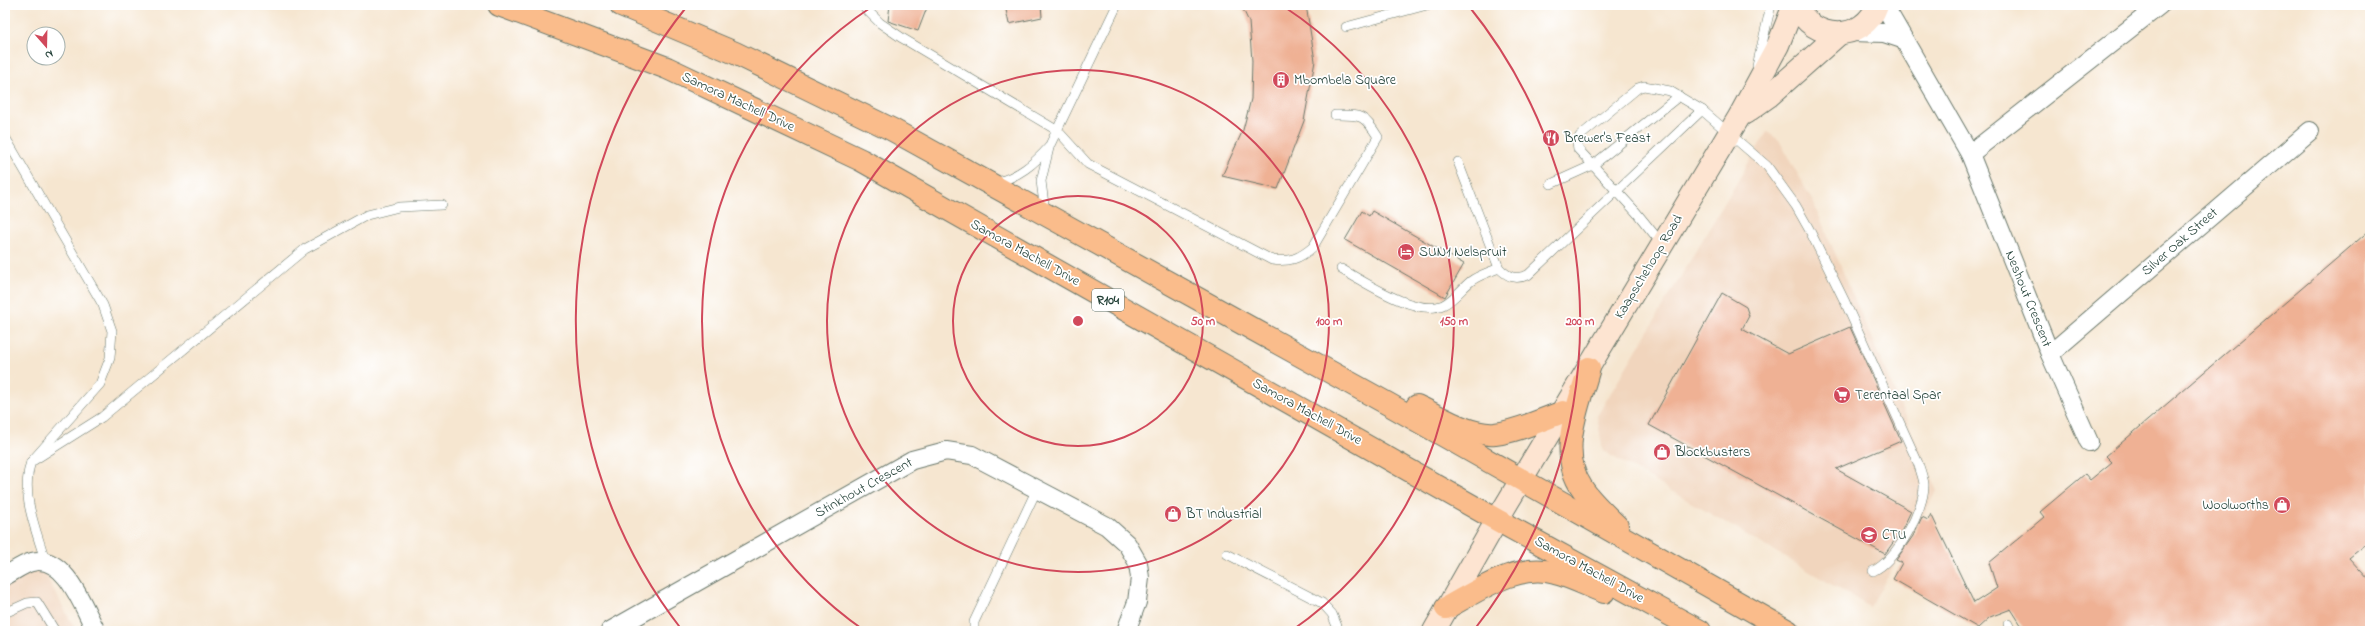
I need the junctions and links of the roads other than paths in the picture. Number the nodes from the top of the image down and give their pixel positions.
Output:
1 (499, 5) edge
2 (621, 5) edge
3 (862, 5) edge
4 (1117, 5) edge
5 (1427, 5) edge
6 (1771, 5) edge
7 (1794, 5) edge
8 (1797, 5) edge
9 (1877, 5) edge
10 (1884, 5) edge
11 (2160, 5) edge
12 (1346, 27) dead end
13 (1845, 33) junction
14 (1902, 39) junction
15 (5, 75) edge
16 (5, 86) edge
17 (1679, 96) junction
18 (1702, 110) junction
19 (1335, 115) dead end
20 (1739, 116) junction
21 (1058, 131) junction
22 (2310, 131) dead end
23 (5, 137) edge
24 (1049, 147) junction
25 (1970, 154) junction
26 (1458, 162) dead end
27 (1593, 165) junction
28 (992, 184) junction
29 (1551, 184) dead end
30 (1617, 191) junction
31 (442, 205) dead end
32 (1045, 214) junction
33 (1662, 245) junction
34 (1499, 268) junction
35 (1341, 269) dead end
36 (1280, 345) junction
37 (2050, 354) junction
38 (1589, 368) junction
39 (1563, 412) junction
40 (2089, 442) dead end
41 (31, 462) junction
42 (1522, 481) junction
43 (1037, 489) junction
44 (1497, 520) junction
45 (1638, 546) junction
46 (1227, 554) dead end
47 (45, 560) junction
48 (1873, 571) dead end
49 (5, 576) edge
50 (1446, 608) junction
51 (5, 613) edge
52 (1699, 630) edge
53 (55, 631) edge
54 (96, 631) edge
55 (610, 631) edge
56 (974, 631) edge
57 (1126, 631) edge
58 (1339, 631) edge
59 (1434, 631) edge
60 (1788, 631) edge

1 - 44 main road, Samora Machell Drive / R104
2 - 28 main road
3 - 21 lane
4 - 21 lane
5 - 12 lane
6 - 20 lane
7 - 20 main road, Kaapschehoop Road
8 - 13 main road
9 - 13 main road
10 - 14 street, Neshout Crescent
11 - 25 street
13 - 14 street
13 - 20 main road
14 - 25 street, Neshout Crescent
15 - 16 lane
17 - 18 lane
17 - 27 lane
17 - 27 lane
18 - 20 lane
18 - 30 lane
19 - 21 lane
20 - 33 main road, Kaapschehoop Road
20 - 48 lane
21 - 24 lane
22 - 37 street, Silver Oak Street
23 - 41 lane
24 - 28 lane
24 - 32 lane
25 - 37 street, Neshout Crescent
26 - 34 lane
27 - 29 lane
27 - 30 lane
28 - 32 main road
30 - 33 lane
30 - 34 lane
31 - 41 lane
32 - 36 main road
33 - 38 main road, Kaapschehoop Road
34 - 35 lane
36 - 39 main road
36 - 42 main road
37 - 40 street, Neshout Crescent
38 - 39 main road, Kaapschehoop Road
38 - 45 main road
39 - 42 main road, Kaapschehoop Road
41 - 47 lane
42 - 44 main road, Kaapschehoop Road
42 - 45 main road
43 - 55 street, Stinkhout Crescent
43 - 56 lane
43 - 57 street, Stinkhout Crescent
44 - 50 main road, Kaapschehoop Road
44 - 52 main road, Samora Machell Drive / R104
45 - 60 main road
46 - 58 lane
47 - 49 street
47 - 54 street
50 - 52 main road
50 - 59 main road, Kaapschehoop Road
51 - 53 lane

